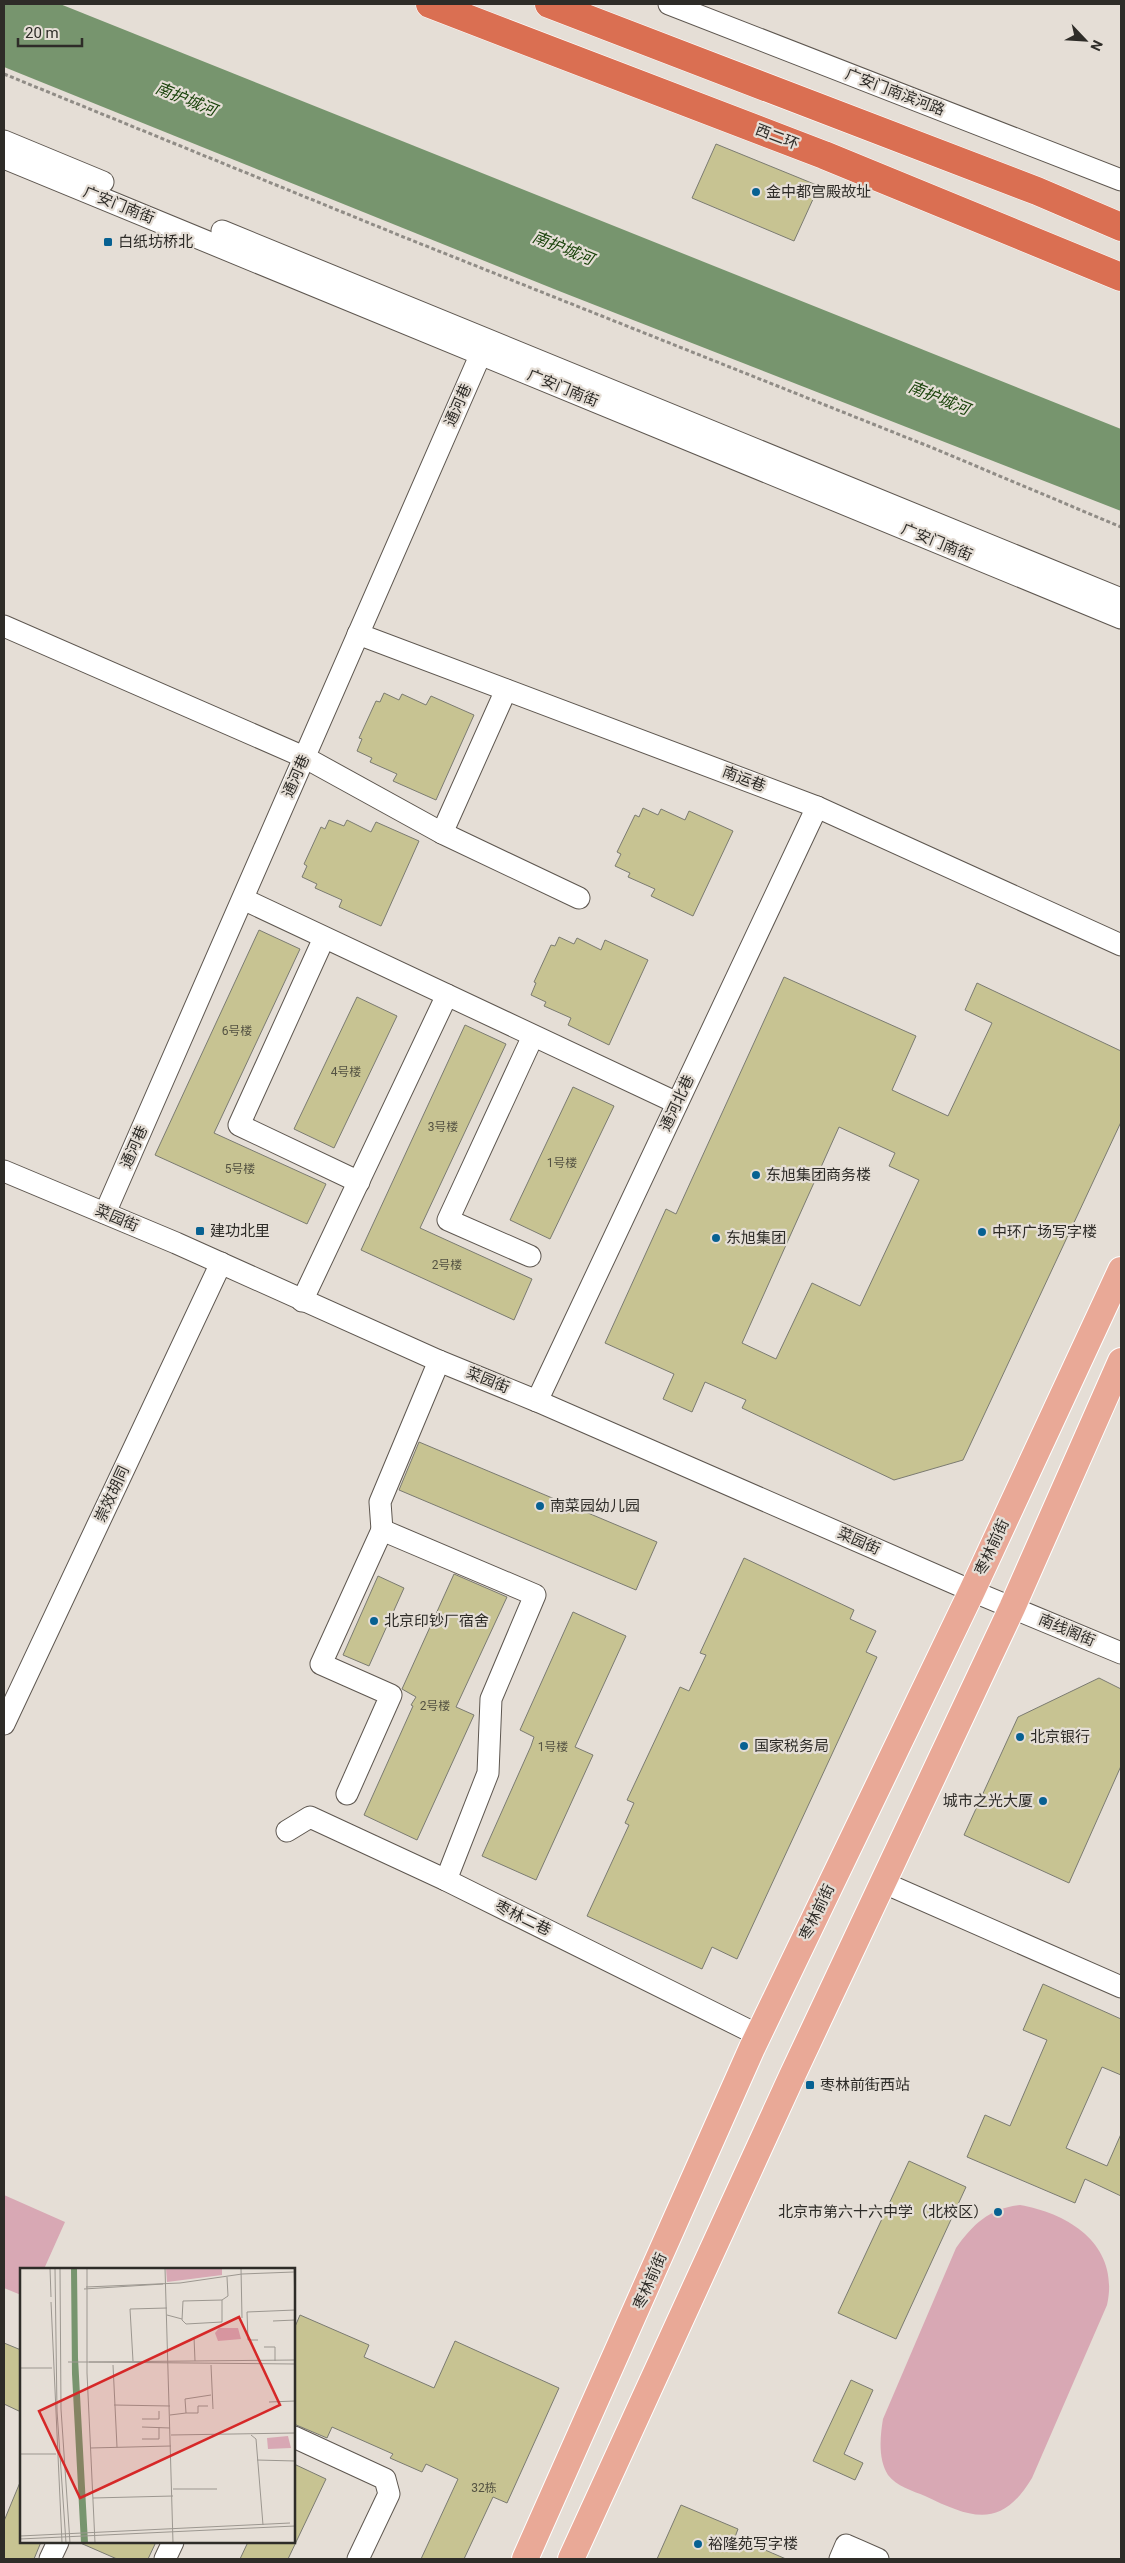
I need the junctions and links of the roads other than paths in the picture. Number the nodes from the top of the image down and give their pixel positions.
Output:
1 (430, 4) edge
2 (549, 4) edge
3 (669, 4) edge
4 (4, 141) edge
5 (4, 158) edge
6 (1121, 180) edge
7 (1119, 225) edge
8 (1121, 277) edge
9 (484, 347) junction
10 (1121, 599) edge
11 (1121, 618) edge
12 (4, 626) edge
13 (358, 634) junction
14 (506, 690) junction
15 (304, 758) junction
16 (817, 806) junction
17 (442, 833) junction
18 (580, 898) dead end
19 (243, 899) junction
20 (324, 938) junction
21 (1121, 945) edge
22 (447, 995) junction
23 (533, 1036) junction
24 (677, 1103) junction
25 (4, 1171) edge
26 (359, 1182) junction
27 (105, 1213) junction
28 (530, 1256) dead end
29 (221, 1263) junction
30 (1121, 1270) edge
31 (302, 1300) junction
32 (439, 1361) junction
33 (1121, 1361) edge
34 (538, 1401) junction
35 (382, 1530) junction
36 (972, 1590) junction
37 (1012, 1608) junction
38 (1121, 1653) edge
39 (4, 1724) edge
40 (347, 1794) dead end
41 (287, 1831) dead end
42 (446, 1880) junction
43 (882, 1882) junction
44 (1121, 1987) edge
45 (758, 2035) junction
46 (295, 2437) edge
47 (58, 2543) edge
48 (173, 2543) edge
49 (50, 2559) edge
50 (165, 2559) edge
51 (358, 2559) edge
52 (525, 2559) edge
53 (571, 2559) edge
54 (840, 2559) edge
55 (878, 2559) edge

1 - 8 highway, 西二环
2 - 7 highway
3 - 6 street, 广安门南滨河路
4 - 9 street, 广安门南街
5 - 9 street, 广安门南街
9 - 10 street, 广安门南街
9 - 11 street, 广安门南街
9 - 13 street, 通河巷
12 - 15 street
13 - 14 street, 南运巷
13 - 15 street, 通河巷
14 - 16 street, 南运巷
14 - 17 street
15 - 17 street
15 - 19 street, 通河巷
16 - 21 street, 南运巷
16 - 24 street, 通河北巷
17 - 18 street
19 - 20 street
19 - 27 street, 通河巷
20 - 22 street
20 - 26 street
22 - 23 street
22 - 26 street
23 - 24 street
23 - 28 street
24 - 34 street, 通河北巷
25 - 27 street, 菜园街
26 - 31 street
27 - 29 street, 菜园街
29 - 31 street, 菜园街
29 - 39 street, 崇效胡同
30 - 36 main road, 枣林前街
31 - 32 street, 菜园街
32 - 34 street, 菜园街
32 - 35 street
33 - 37 main road
34 - 36 street, 菜园街
35 - 40 street
35 - 42 street
36 - 37 street, 菜园街
36 - 45 main road, 枣林前街
37 - 38 street, 南线阁街
37 - 43 main road
41 - 42 street, 枣林二巷
42 - 45 street, 枣林二巷
43 - 44 street
43 - 53 main road
45 - 52 main road, 枣林前街
46 - 51 street
47 - 49 street
48 - 50 street
54 - 55 street

